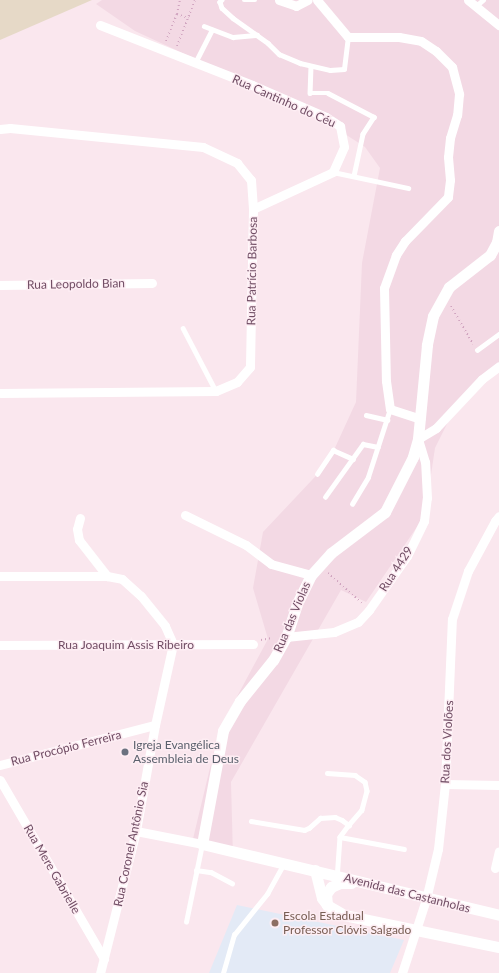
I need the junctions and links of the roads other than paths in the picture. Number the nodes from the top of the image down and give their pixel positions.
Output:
1 (244, 0) edge
2 (255, 0) edge
3 (280, 0) edge
4 (308, 0) edge
5 (317, 0) edge
6 (468, 0) edge
7 (220, 1) edge
8 (479, 3) edge
9 (100, 25) dead end
10 (499, 25) edge
11 (204, 26) dead end
12 (212, 30) junction
13 (257, 35) junction
14 (348, 37) junction
15 (195, 63) junction
16 (311, 66) junction
17 (0, 129) edge
18 (333, 172) junction
19 (354, 176) junction
20 (408, 188) dead end
21 (253, 209) junction
22 (499, 231) edge
23 (498, 242) edge
24 (152, 283) dead end
25 (0, 285) edge
26 (183, 328) dead end
27 (499, 334) edge
28 (477, 350) road end
29 (499, 366) edge
30 (216, 391) junction
31 (0, 393) edge
32 (390, 409) junction
33 (366, 415) dead end
34 (420, 419) junction
35 (387, 420) junction
36 (418, 439) junction
37 (378, 447) junction
38 (352, 459) junction
39 (317, 474) dead end
40 (326, 497) dead end
41 (352, 504) dead end
42 (184, 515) dead end
43 (80, 518) dead end
44 (498, 520) edge
45 (311, 575) junction
46 (0, 576) edge
47 (107, 576) junction
48 (286, 637) junction
49 (173, 644) junction
50 (252, 644) road end
51 (0, 645) edge
52 (155, 725) junction
53 (0, 765) edge
54 (327, 773) dead end
55 (0, 780) edge
56 (445, 784) junction
57 (499, 785) edge
58 (251, 821) dead end
59 (350, 825) junction
60 (136, 831) junction
61 (340, 837) junction
62 (202, 844) junction
63 (404, 849) dead end
64 (499, 851) edge
65 (284, 863) junction
66 (495, 868) dead end
67 (196, 870) junction
68 (315, 870) junction
69 (337, 876) junction
70 (232, 883) dead end
71 (364, 883) junction
72 (426, 899) junction
73 (327, 905) junction
74 (499, 915) edge
75 (186, 922) dead end
76 (417, 931) junction
77 (499, 946) edge
78 (104, 959) junction
79 (100, 973) edge
80 (223, 973) edge
81 (402, 973) edge

1 - 2 lane
3 - 4 street
5 - 14 street
6 - 8 street
7 - 13 lane
8 - 10 street
9 - 15 street, Rua Cantinho do Céu
11 - 12 lane
12 - 13 lane
12 - 15 lane
13 - 16 lane
14 - 16 lane
14 - 32 street
15 - 18 street, Rua Cantinho do Céu
16 - 19 lane
17 - 21 street, Rua Patrício Barbosa
18 - 19 lane
18 - 21 street
19 - 20 lane
21 - 30 street, Rua Patrício Barbosa
22 - 23 street, Rua das Violas
23 - 34 street, Rua das Violas
24 - 25 street, Rua Leopoldo Bian
26 - 30 lane
27 - 28 lane
29 - 36 street
30 - 31 street, Rua Patrício Barbosa
32 - 34 street
32 - 35 lane
33 - 35 lane
34 - 36 street, Rua das Violas
35 - 37 lane
36 - 45 street, Rua das Violas
36 - 48 street, Rua 4429
37 - 38 lane
37 - 41 lane
38 - 39 lane
38 - 40 lane
42 - 45 street
43 - 47 street
44 - 56 street, Rua dos Violões
45 - 48 street, Rua das Violas
46 - 47 street
47 - 49 street
48 - 62 street, Rua das Violas
49 - 50 street, Rua Joaquim Assis Ribeiro
49 - 51 street, Rua Joaquim Assis Ribeiro
49 - 52 street, Rua Coronel Antônio Sia
52 - 53 street, Rua Procópio Ferreira
52 - 60 street, Rua Coronel Antônio Sia
54 - 59 lane
55 - 78 street, Rua Mere Gabrielle
56 - 57 street
56 - 72 street, Rua dos Violões
58 - 59 lane
59 - 61 lane
60 - 62 street, Avenida das Castanholas
60 - 78 street, Rua Coronel Antônio Sia
61 - 63 lane
61 - 69 lane
62 - 65 street, Avenida das Castanholas
62 - 67 lane
64 - 66 street
65 - 68 street, Avenida das Castanholas
65 - 80 lane
67 - 70 lane
67 - 75 lane
68 - 69 street, Avenida das Castanholas
68 - 73 street
69 - 71 street, Avenida das Castanholas
71 - 72 street, Avenida das Castanholas
71 - 73 street
72 - 74 street, Avenida das Castanholas
72 - 76 street, Rua dos Violões
73 - 76 street
76 - 77 street
76 - 81 street, Rua dos Violões
78 - 79 street, Rua Coronel Antônio Sia

